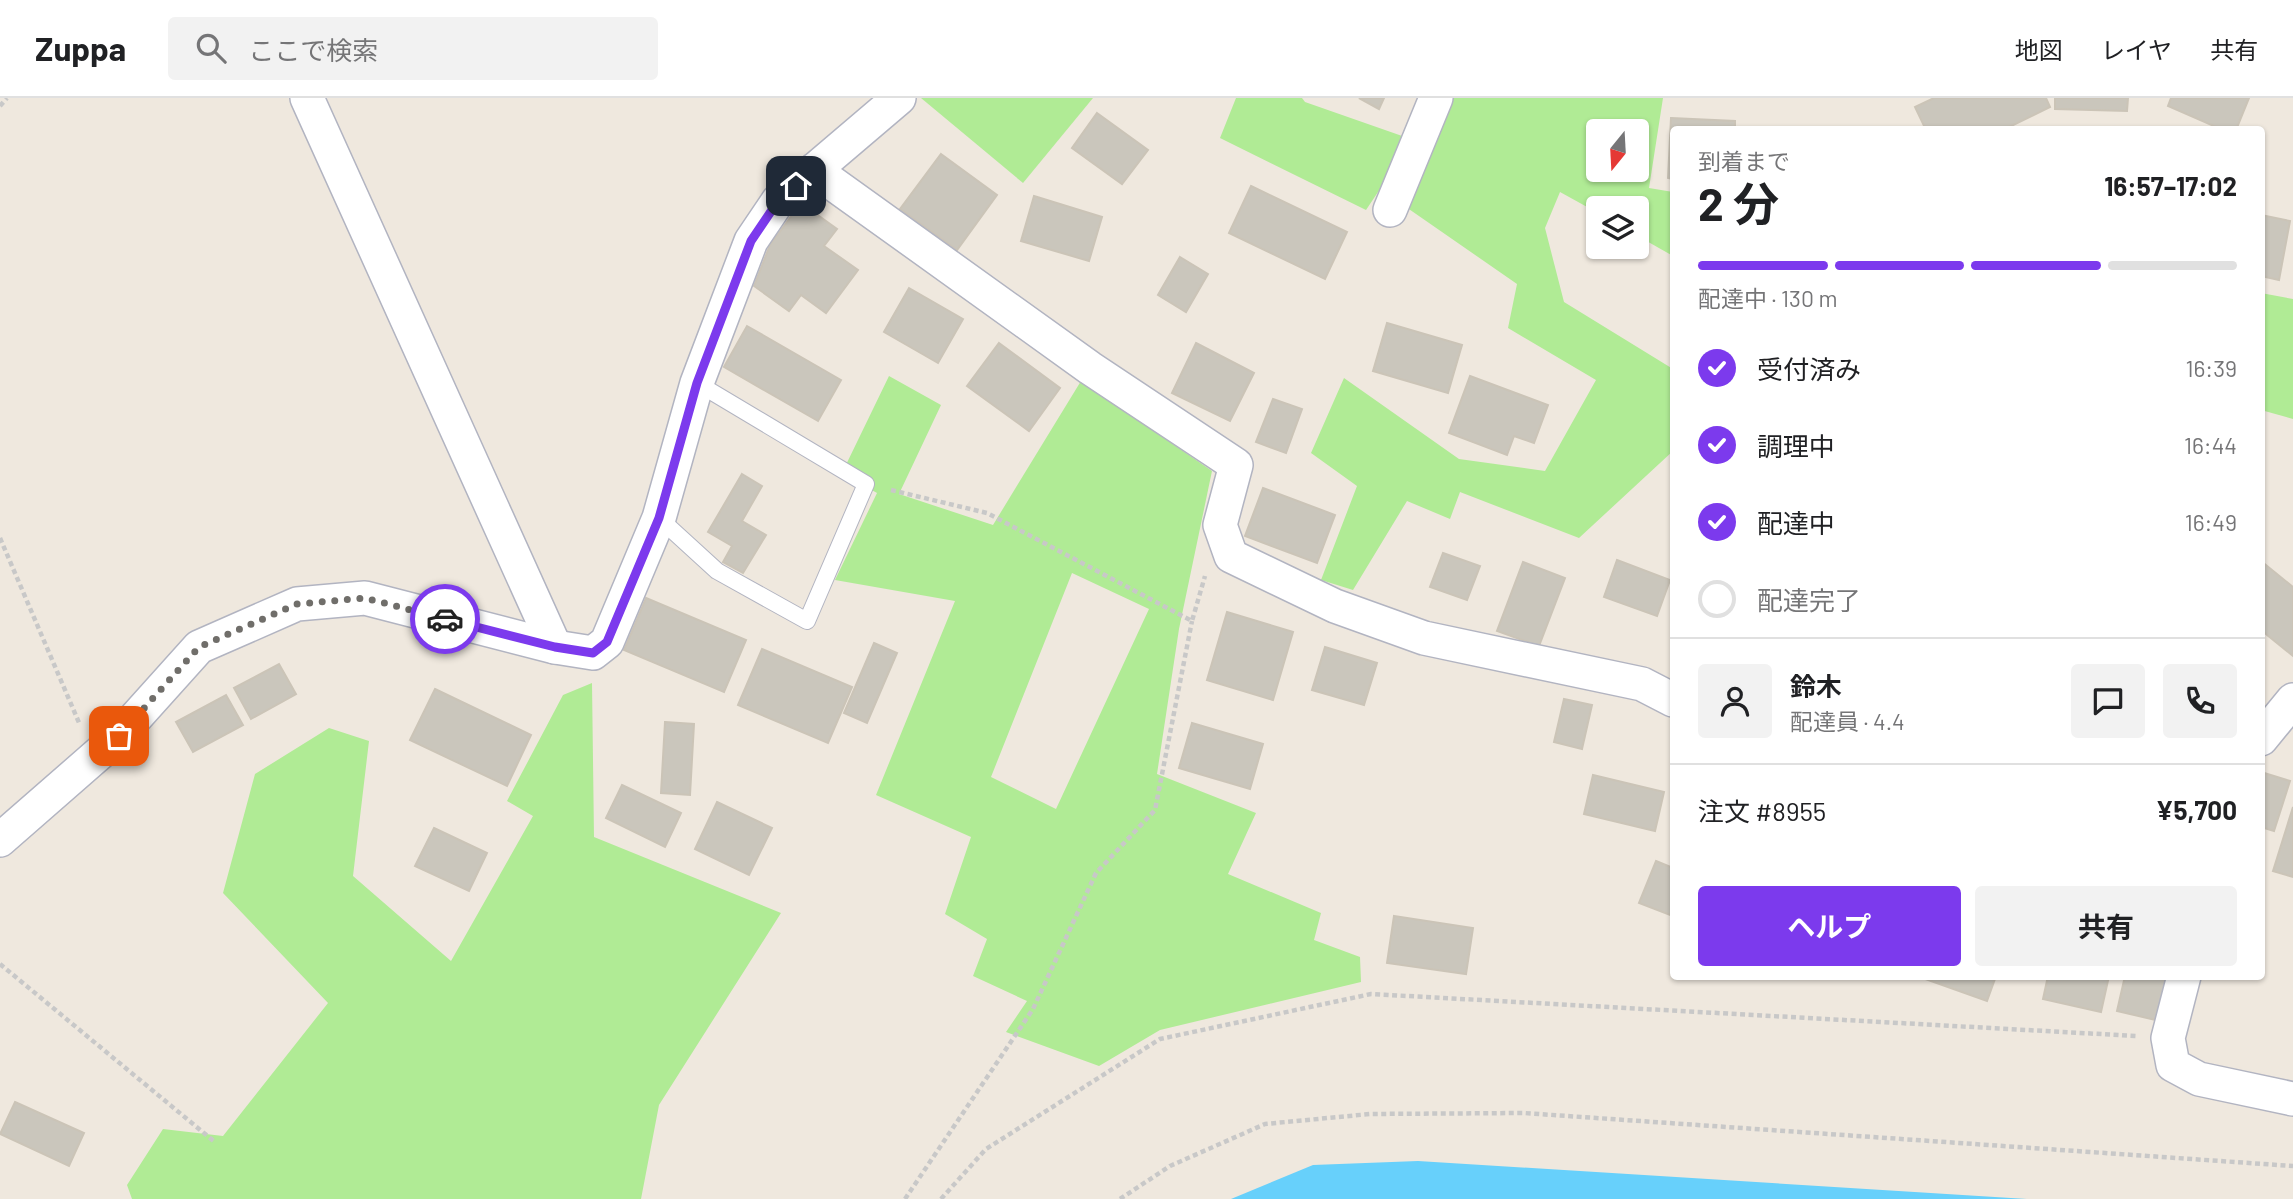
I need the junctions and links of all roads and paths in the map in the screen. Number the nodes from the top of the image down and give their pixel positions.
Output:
1 (7, 98) edge
2 (307, 98) edge
3 (900, 98) edge
4 (1436, 98) edge
5 (0, 106) edge
6 (814, 170) junction
7 (1390, 210) dead end
8 (697, 383) junction
9 (866, 484) junction
10 (659, 518) junction
11 (1220, 525) junction
12 (0, 538) edge
13 (1192, 621) junction
14 (555, 647) junction
15 (1670, 698) edge
16 (2293, 700) edge
17 (2265, 733) edge
18 (94, 758) junction
19 (0, 840) edge
20 (0, 964) edge
21 (2183, 980) edge
22 (2168, 1038) junction
23 (2293, 1099) edge
24 (216, 1143) dead end
25 (2293, 1166) edge
26 (905, 1199) edge
27 (941, 1199) edge
28 (1120, 1199) edge

1 - 5 path
2 - 14 street
3 - 6 street
4 - 7 street
6 - 8 street
6 - 11 street
8 - 9 lane
8 - 10 street
9 - 10 lane
9 - 13 path
10 - 14 street
11 - 13 path
11 - 15 street
12 - 18 path
13 - 26 path
14 - 18 street
16 - 17 street
18 - 19 street
20 - 24 path
21 - 22 street
22 - 23 street
22 - 27 path
25 - 28 path

